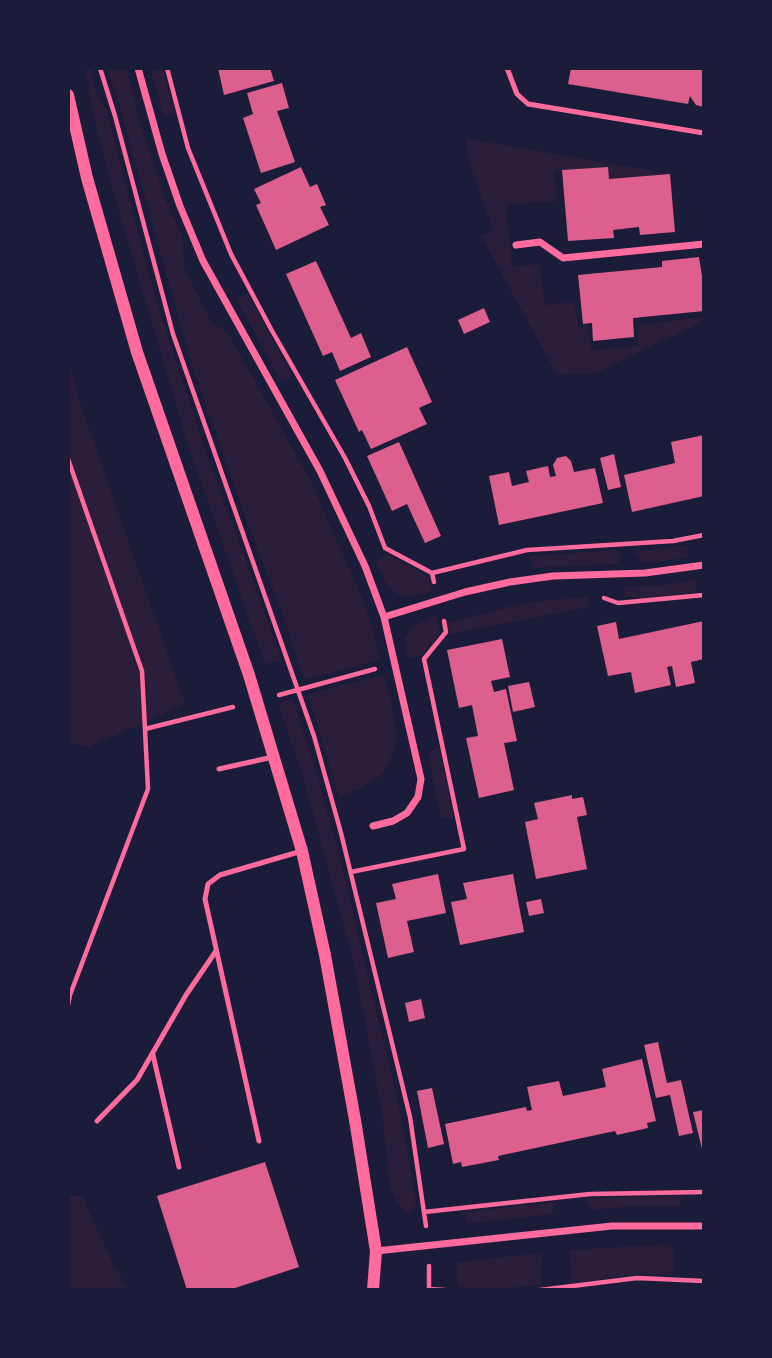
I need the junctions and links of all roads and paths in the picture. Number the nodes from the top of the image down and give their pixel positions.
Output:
1 (100, 68) edge
2 (138, 68) edge
3 (507, 68) edge
4 (68, 95) edge
5 (704, 133) edge
6 (516, 244) dead end
7 (704, 244) edge
8 (68, 459) edge
9 (704, 535) edge
10 (704, 565) edge
11 (432, 573) dead end
12 (704, 595) edge
13 (600, 596) dead end
14 (453, 616) dead end
15 (384, 617) junction
16 (443, 619) dead end
17 (424, 659) dead end
18 (395, 663) junction
19 (298, 690) junction
20 (256, 701) junction
21 (145, 729) junction
22 (273, 757) junction
23 (219, 769) dead end
24 (373, 826) dead end
25 (302, 850) junction
26 (216, 951) junction
27 (68, 1005) edge
28 (153, 1055) junction
29 (97, 1121) dead end
30 (259, 1141) dead end
31 (179, 1167) dead end
32 (704, 1192) edge
33 (424, 1212) junction
34 (704, 1226) edge
35 (428, 1244) junction
36 (376, 1251) junction
37 (704, 1282) edge
38 (429, 1289) edge
39 (373, 1290) edge
40 (444, 1290) edge
41 (540, 1290) edge

1 - 19 path
2 - 15 street
3 - 5 lane
4 - 20 street
6 - 7 street
8 - 21 path
9 - 11 path
10 - 15 street
12 - 13 path
14 - 16 path
15 - 18 street
17 - 18 path
18 - 19 path
18 - 24 street
19 - 20 path
19 - 33 path
20 - 21 path
20 - 22 street
21 - 27 path
22 - 23 lane
22 - 25 street
25 - 26 lane
25 - 36 street
26 - 28 lane
26 - 30 lane
28 - 29 lane
28 - 31 lane
32 - 33 path
33 - 35 path
34 - 35 street
35 - 36 street
35 - 38 path
36 - 39 street
37 - 41 path
38 - 40 path

